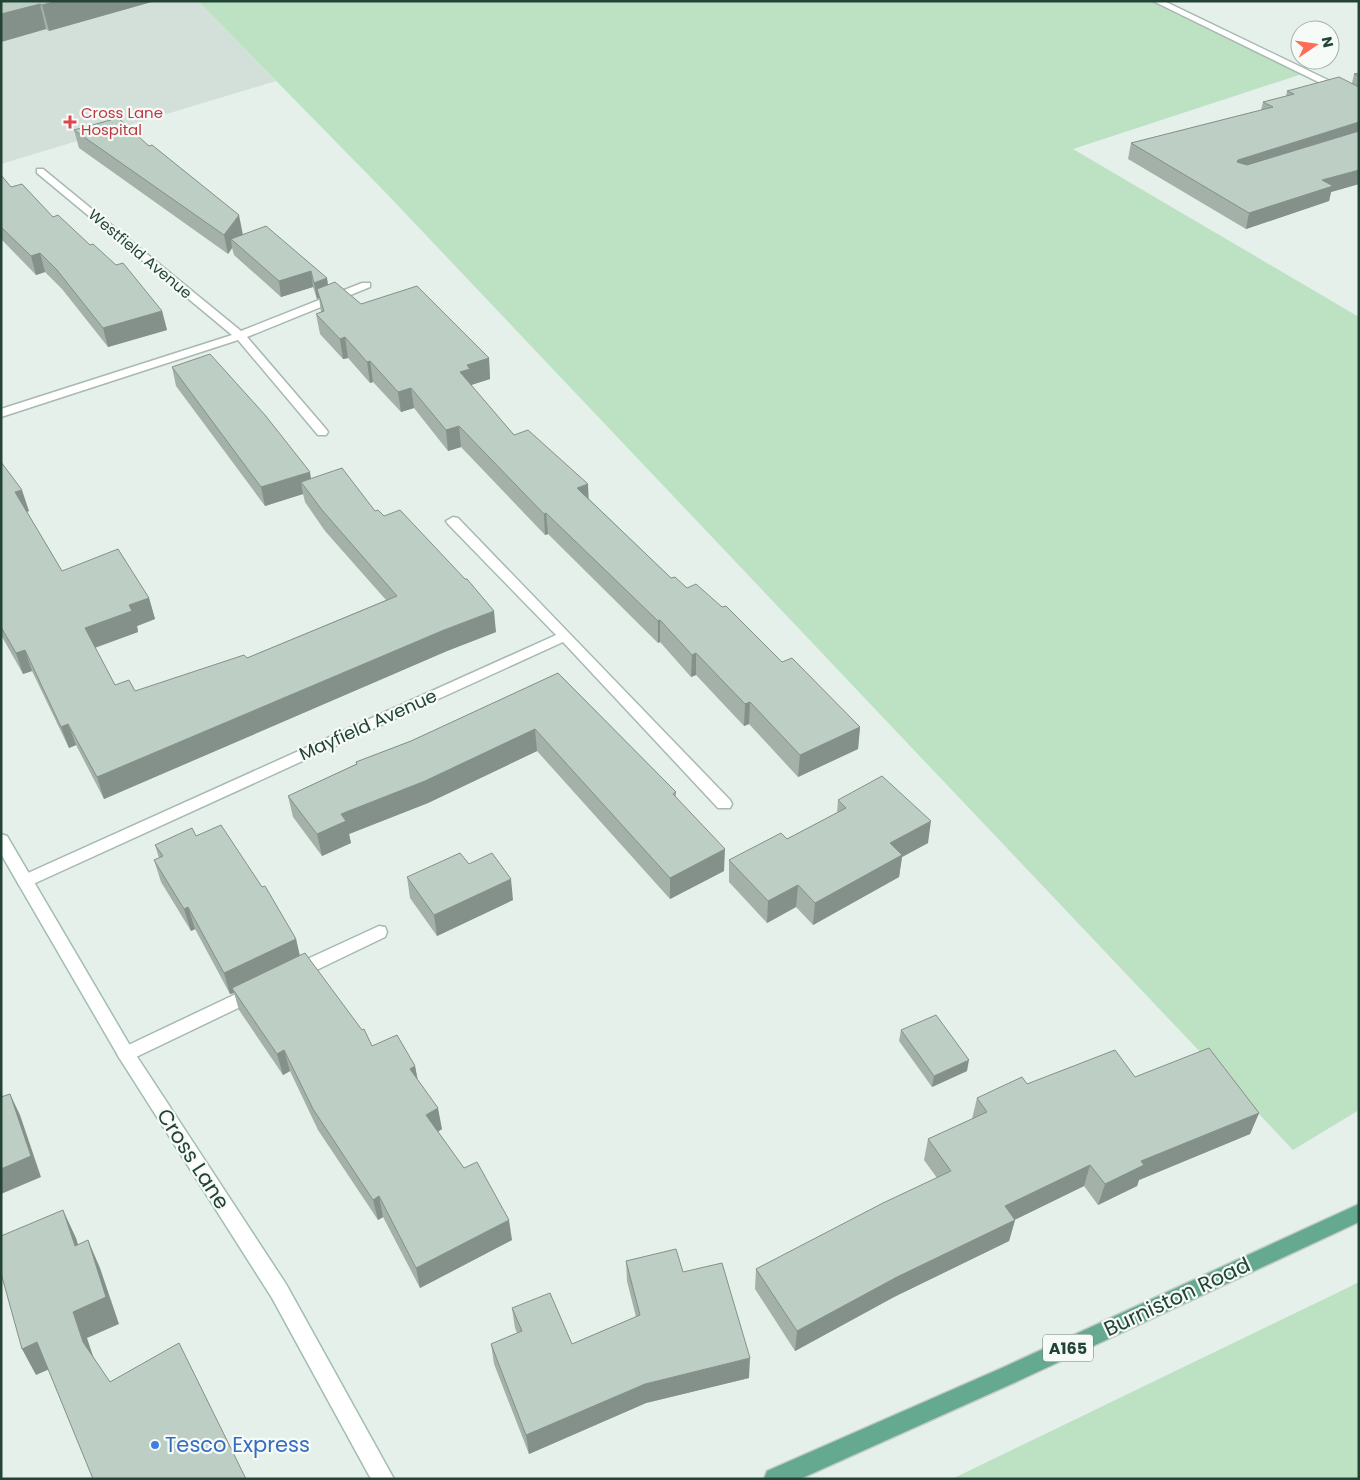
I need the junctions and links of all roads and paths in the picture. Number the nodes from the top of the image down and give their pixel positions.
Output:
1 (1157, 1) edge
2 (1359, 99) edge
3 (40, 171) dead end
4 (366, 285) dead end
5 (240, 336) junction
6 (1, 413) edge
7 (322, 432) dead end
8 (452, 521) dead end
9 (565, 636) junction
10 (724, 804) dead end
11 (1, 840) edge
12 (25, 881) junction
13 (379, 932) dead end
14 (126, 1054) junction
15 (1359, 1213) edge
16 (383, 1479) edge
17 (775, 1479) edge

1 - 2 street
3 - 5 street, Westfield Avenue
4 - 5 street
5 - 6 street
5 - 7 street, Westfield Avenue
8 - 9 street
9 - 10 street
9 - 12 street, Mayfield Avenue
11 - 12 street, Cross Lane
12 - 14 street, Cross Lane
13 - 14 street
14 - 16 street, Cross Lane
15 - 17 main road, Burniston Road / A165

